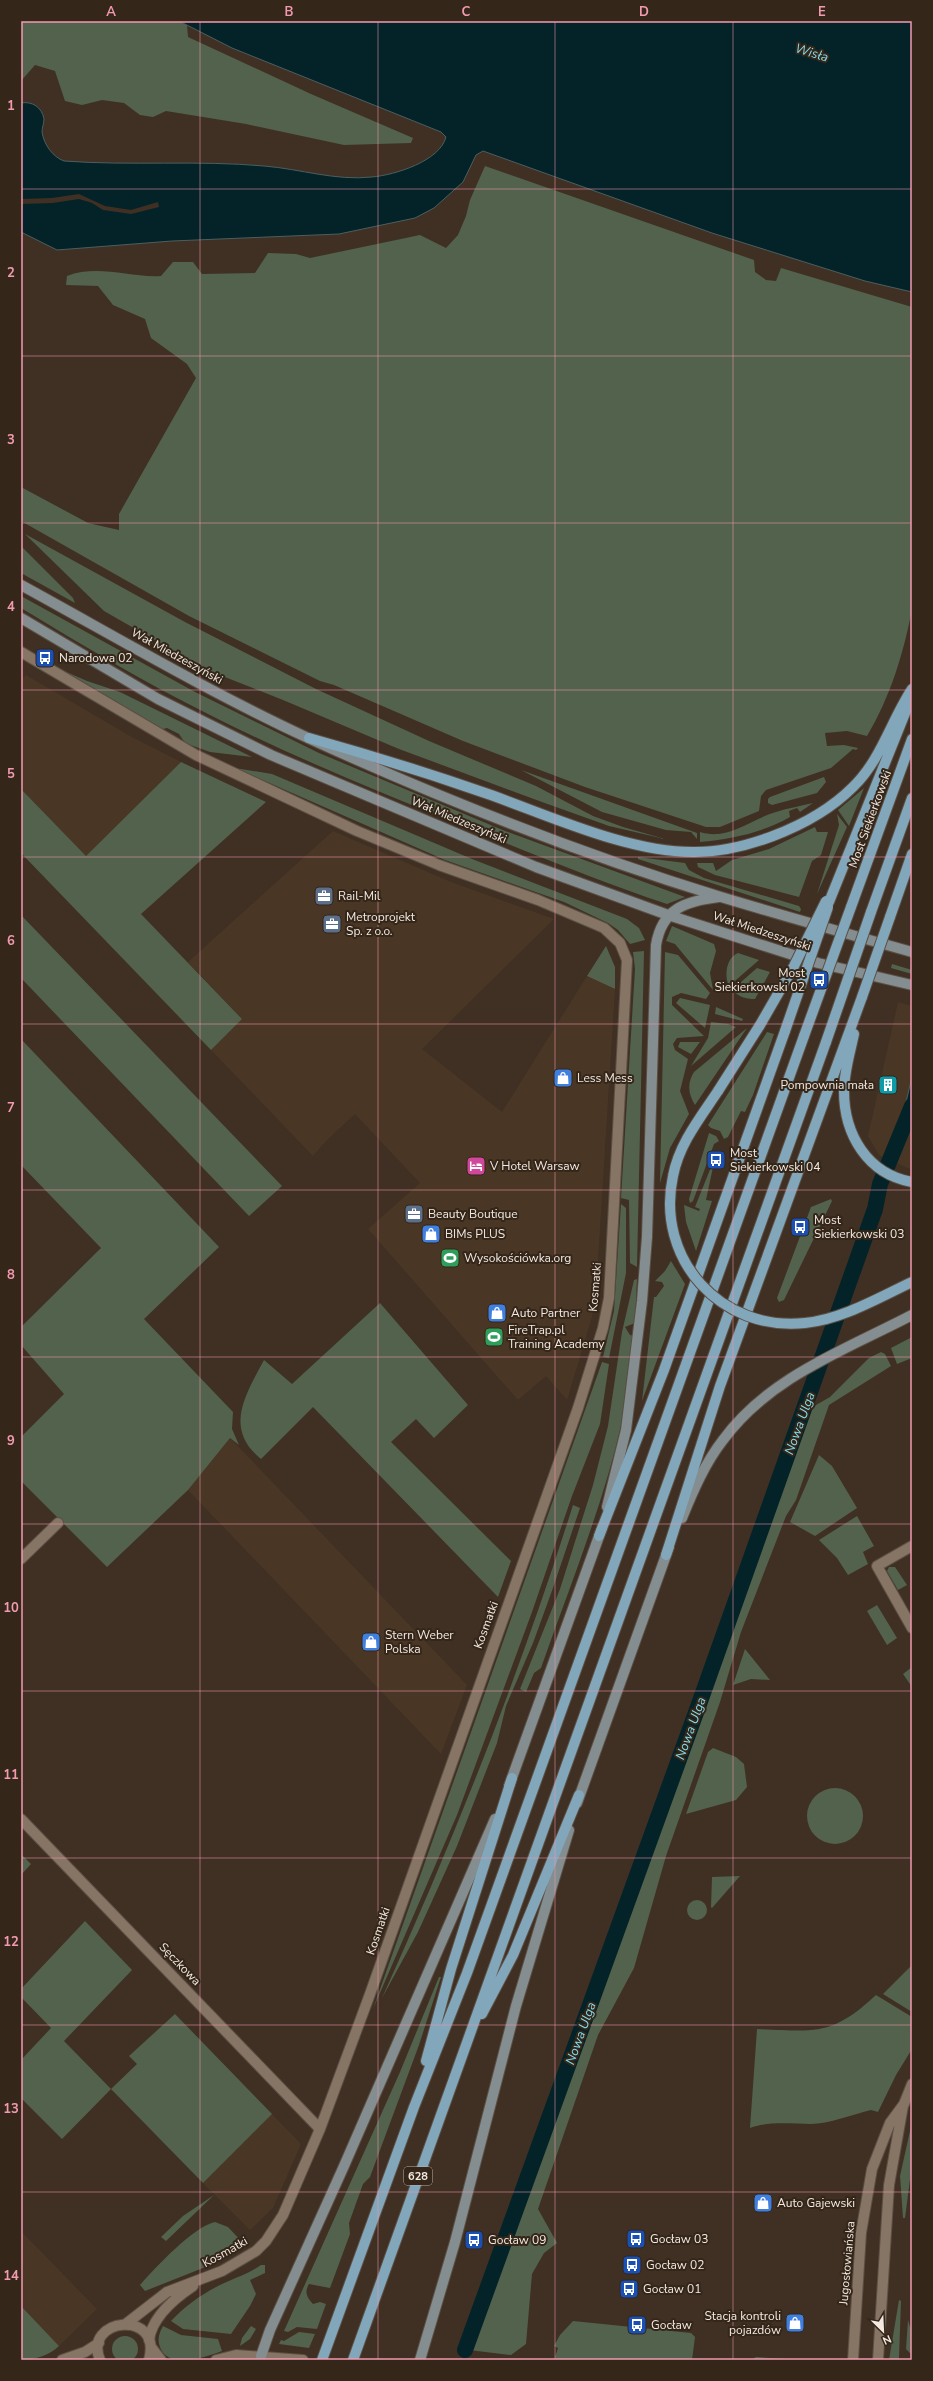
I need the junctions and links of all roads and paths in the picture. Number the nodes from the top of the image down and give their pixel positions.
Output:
1 (21, 585) edge
2 (21, 618) edge
3 (21, 652) edge
4 (912, 689) edge
5 (912, 696) edge
6 (308, 738) junction
7 (912, 739) edge
8 (912, 798) edge
9 (912, 854) edge
10 (719, 897) junction
11 (828, 901) junction
12 (668, 915) junction
13 (912, 952) edge
14 (912, 985) edge
15 (847, 1047) junction
16 (912, 1182) edge
17 (912, 1282) edge
18 (912, 1314) edge
19 (58, 1523) dead end
20 (600, 1536) junction
21 (912, 1546) edge
22 (666, 1555) junction
23 (21, 1559) edge
24 (912, 1628) edge
25 (512, 1778) junction
26 (579, 1795) junction
27 (21, 1819) edge
28 (464, 2049) junction
29 (912, 2084) edge
30 (904, 2104) junction
31 (414, 2107) junction
32 (320, 2128) junction
33 (203, 2279) junction
34 (127, 2324) junction
35 (99, 2343) junction
36 (150, 2344) junction
37 (261, 2358) edge
38 (62, 2360) edge
39 (100, 2360) edge
40 (149, 2360) edge
41 (161, 2360) edge
42 (216, 2360) edge
43 (303, 2360) edge
44 (322, 2360) edge
45 (353, 2360) edge
46 (420, 2360) edge
47 (853, 2360) edge
48 (878, 2360) edge

1 - 6 main road, Wał Miedzeszyński
2 - 12 main road, Wał Miedzeszyński
3 - 32 street, Kosmatki
4 - 6 main road
5 - 11 main road
6 - 10 main road, Wał Miedzeszyński
7 - 31 main road, Most Siekierkowski, bridge
8 - 28 main road, bridge
9 - 15 main road, bridge
10 - 12 main road
10 - 13 main road, Wał Miedzeszyński
11 - 17 main road, bridge
11 - 20 main road, bridge
12 - 14 main road, Wał Miedzeszyński
12 - 20 main road
15 - 16 main road
15 - 22 main road
18 - 22 main road
19 - 23 street
20 - 25 main road
21 - 24 street
22 - 26 main road
25 - 31 main road
25 - 37 main road
26 - 28 main road
26 - 46 main road
27 - 32 street, Sęczkowa
28 - 45 main road, 628
29 - 30 street, Jugosłowiańska
30 - 47 street, Jugosłowiańska
30 - 48 street, Jugosłowiańska
31 - 44 main road, 628
32 - 33 street, Kosmatki
33 - 34 street, Kosmatki
33 - 36 street, Kosmatki
34 - 35 street
34 - 36 street
35 - 38 street
35 - 39 street
36 - 40 street, Kosmatki
36 - 41 street
37 - 42 street
37 - 43 street

